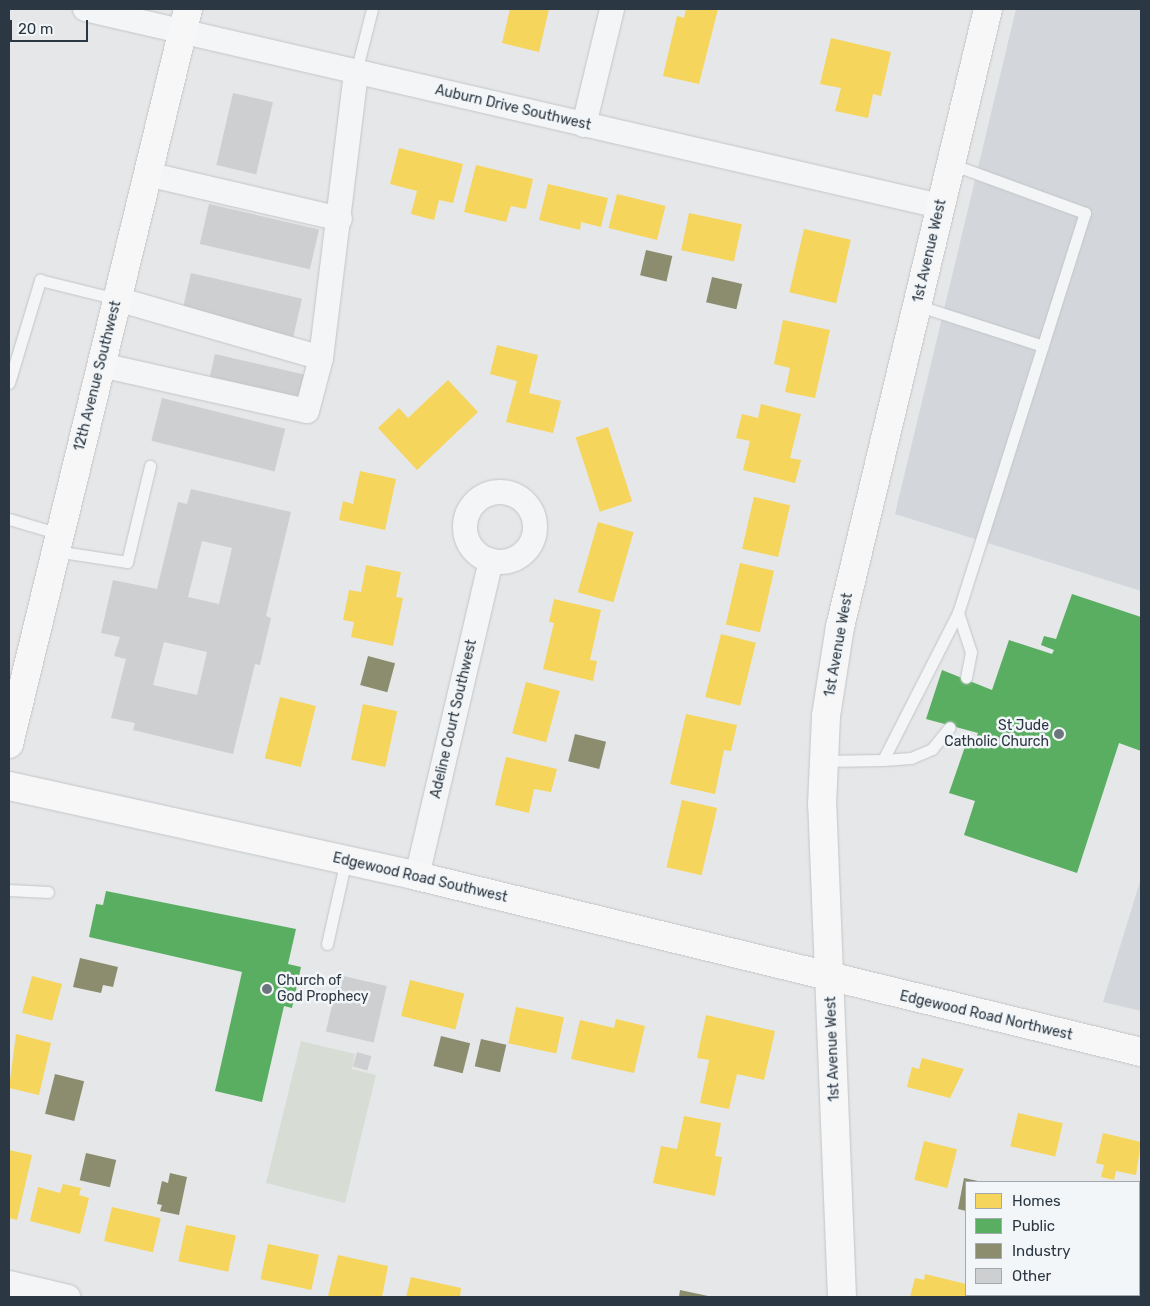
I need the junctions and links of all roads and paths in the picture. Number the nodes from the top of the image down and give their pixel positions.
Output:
1 (85, 9) edge
2 (372, 9) edge
3 (612, 9) edge
4 (988, 9) edge
5 (185, 20) edge
6 (356, 72) junction
7 (584, 125) junction
8 (950, 164) junction
9 (148, 174) junction
10 (940, 206) junction
11 (340, 219) junction
12 (117, 299) junction
13 (916, 305) junction
14 (1042, 346) junction
15 (321, 358) junction
16 (101, 365) junction
17 (9, 383) edge
18 (150, 466) dead end
19 (9, 519) edge
20 (58, 543) junction
21 (491, 561) dead end
22 (958, 613) junction
23 (966, 678) dead end
24 (950, 727) dead end
25 (9, 744) edge
26 (883, 760) junction
27 (824, 761) junction
28 (9, 786) edge
29 (346, 860) junction
30 (417, 876) junction
31 (9, 890) edge
32 (48, 892) dead end
33 (327, 944) dead end
34 (830, 978) junction
35 (1141, 1052) edge
36 (9, 1283) edge
37 (68, 1297) edge
38 (842, 1297) edge

1 - 5 street, Auburn Drive Southwest
2 - 6 lane
3 - 7 street
4 - 8 street, 1st Avenue West
5 - 6 street, Auburn Drive Southwest
5 - 9 street, 12th Avenue Southwest
6 - 7 street, Auburn Drive Southwest
6 - 11 street
7 - 10 street, Auburn Drive Southwest
8 - 10 street, 1st Avenue West
8 - 14 lane
9 - 11 street
9 - 12 street, 12th Avenue Southwest
10 - 13 street, 1st Avenue West
11 - 15 street
12 - 15 street
12 - 16 street, 12th Avenue Southwest
12 - 17 lane
13 - 14 lane
13 - 27 street, 1st Avenue West
14 - 22 lane
15 - 16 street
16 - 20 street, 12th Avenue Southwest
18 - 20 lane
19 - 20 lane
20 - 25 street, 12th Avenue Southwest
21 - 30 street, Adeline Court Southwest
22 - 23 lane
22 - 26 lane
24 - 26 lane
26 - 27 lane
27 - 34 street, 1st Avenue West
28 - 29 street, Edgewood Road Southwest
29 - 30 street, Edgewood Road Southwest
29 - 33 lane
30 - 34 street, Edgewood Road Southwest
31 - 32 lane
34 - 35 street, Edgewood Road Northwest
34 - 38 street, 1st Avenue West
36 - 37 street

